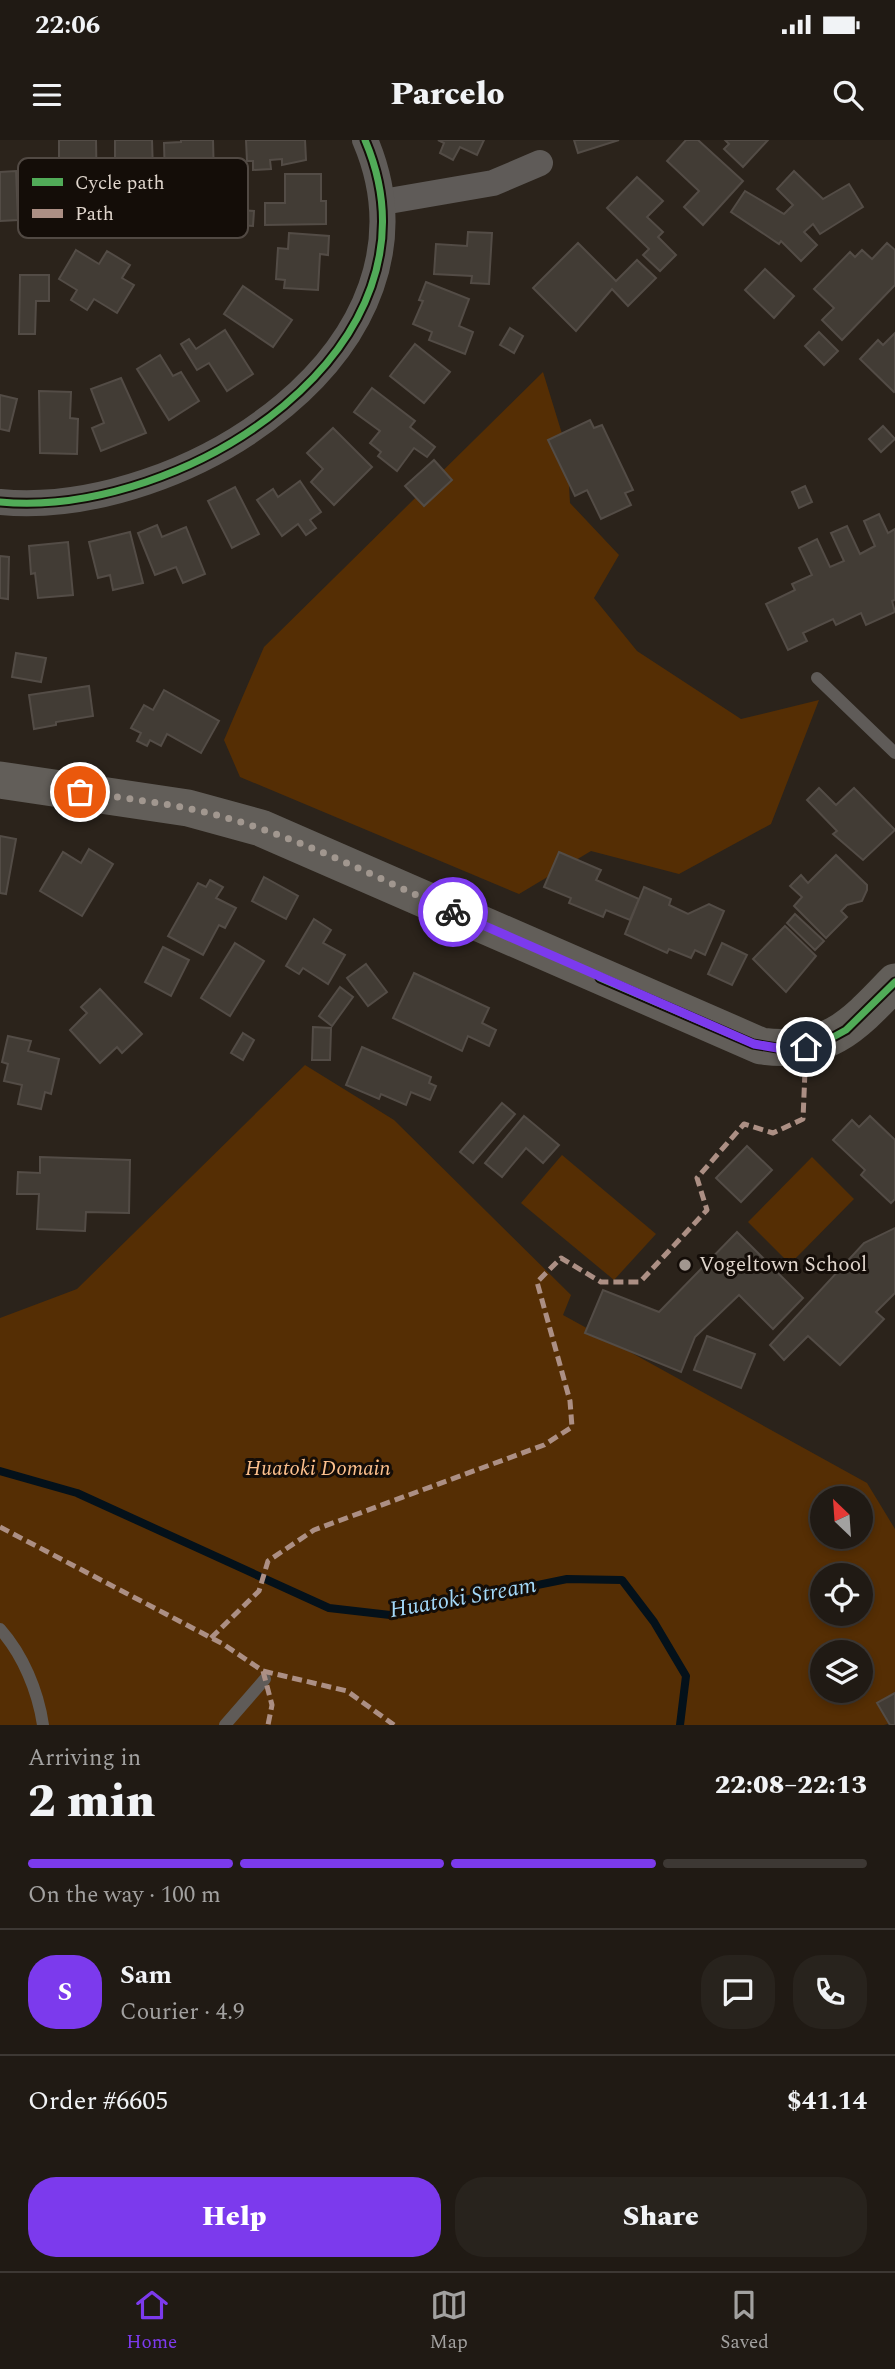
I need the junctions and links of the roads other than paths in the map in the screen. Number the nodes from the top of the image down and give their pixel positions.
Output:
1 (365, 140) edge
2 (540, 163) dead end
3 (383, 202) junction
4 (0, 502) edge
5 (817, 678) dead end
6 (895, 753) edge
7 (0, 780) edge
8 (895, 982) edge
9 (0, 1629) edge
10 (265, 1679) dead end
11 (43, 1725) edge
12 (225, 1725) edge

1 - 3 street
2 - 3 street
3 - 4 street
5 - 6 lane
7 - 8 main road
9 - 11 lane
10 - 12 lane

